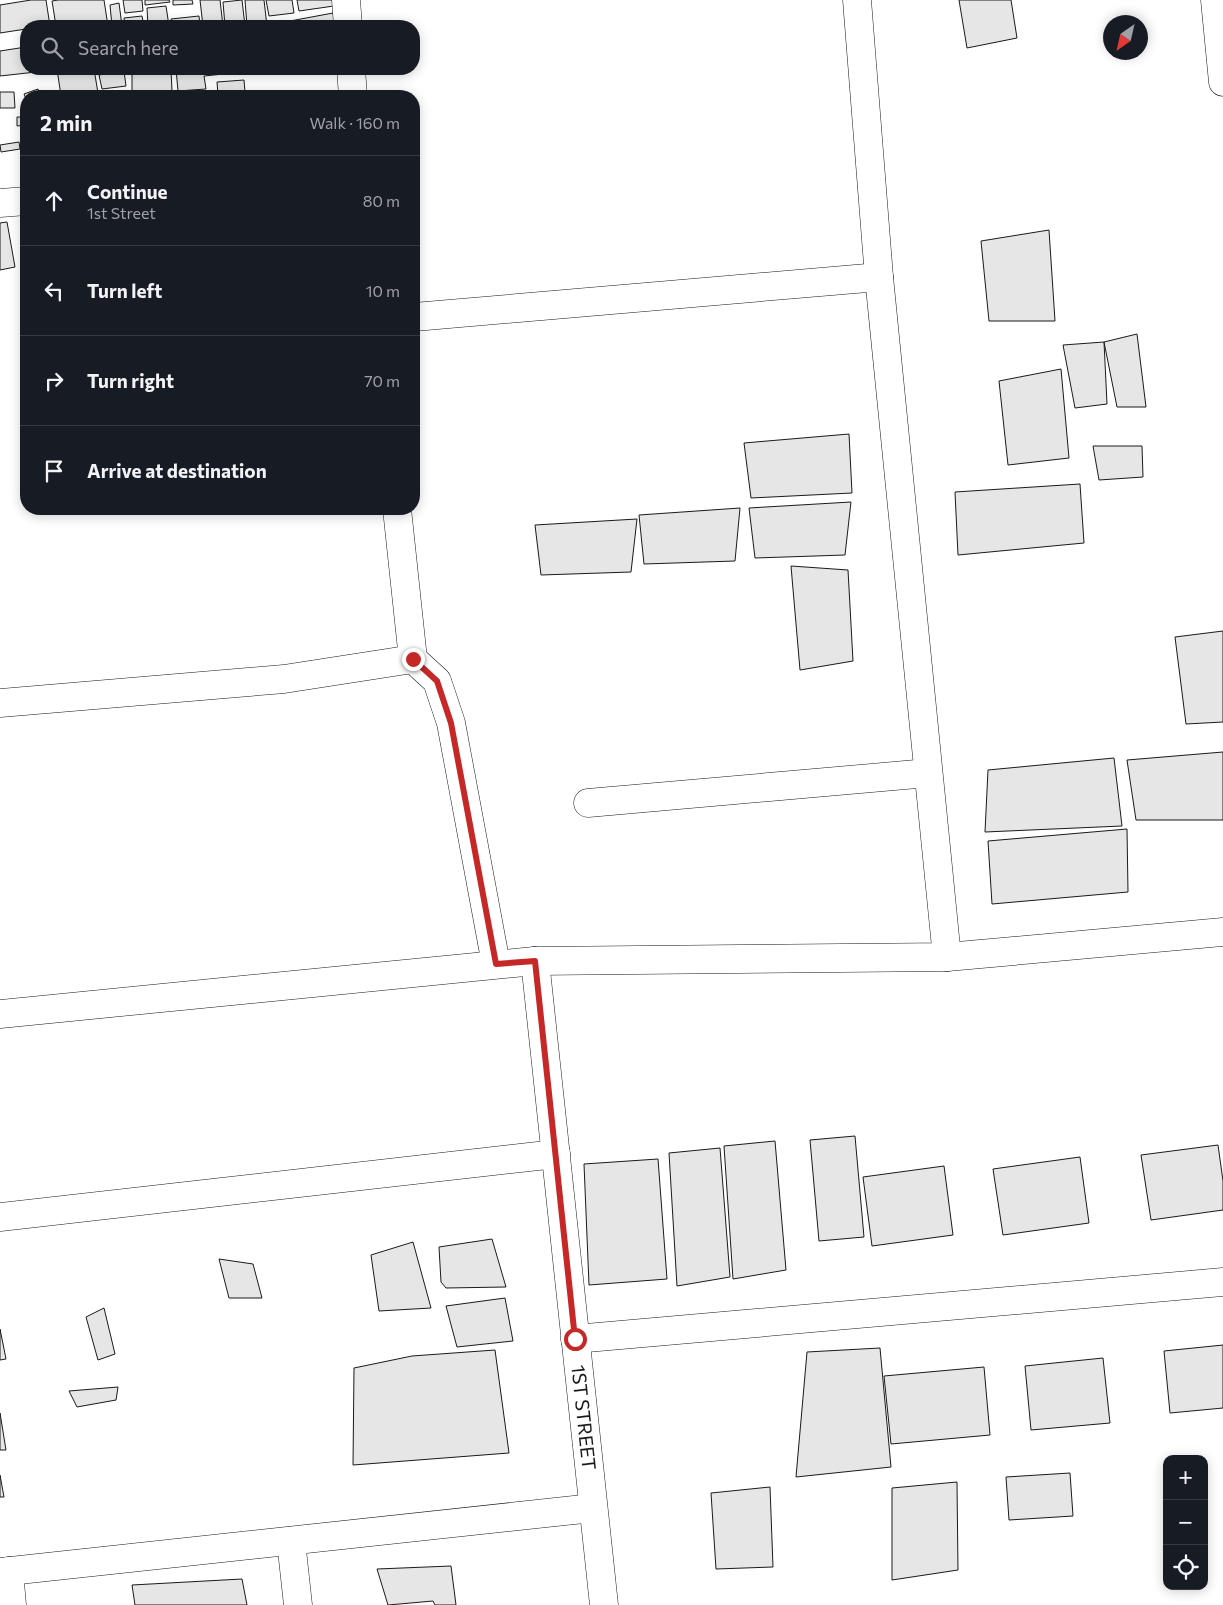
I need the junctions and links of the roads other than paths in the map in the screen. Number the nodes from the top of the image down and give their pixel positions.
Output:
1 (346, 0) edge
2 (857, 0) edge
3 (1214, 0) edge
4 (348, 20) edge
5 (351, 75) edge
6 (1223, 82) edge
7 (353, 90) edge
8 (20, 202) edge
9 (0, 204) edge
10 (879, 277) junction
11 (420, 316) edge
12 (398, 515) edge
13 (413, 659) junction
14 (0, 703) edge
15 (928, 773) junction
16 (588, 803) dead end
17 (1223, 932) edge
18 (947, 957) junction
19 (535, 961) junction
20 (496, 964) junction
21 (0, 1014) edge
22 (556, 1154) junction
23 (0, 1217) edge
24 (1223, 1282) edge
25 (575, 1339) junction
26 (593, 1508) junction
27 (291, 1541) junction
28 (4, 1571) edge
29 (12, 1605) edge
30 (298, 1605) edge
31 (604, 1605) edge

1 - 4 street
2 - 10 street
3 - 6 street
5 - 7 street
8 - 9 street
10 - 11 street
10 - 15 street
12 - 13 street
13 - 14 street
13 - 20 street
15 - 16 street
15 - 18 street
17 - 18 street
18 - 19 street
19 - 20 street
19 - 22 street, 1ST STREET
20 - 21 street
22 - 23 street
22 - 25 street, 1ST STREET
24 - 25 street
25 - 26 street, 1ST STREET
26 - 27 street
26 - 31 street, 1ST STREET
27 - 28 street
27 - 30 street
28 - 29 street

